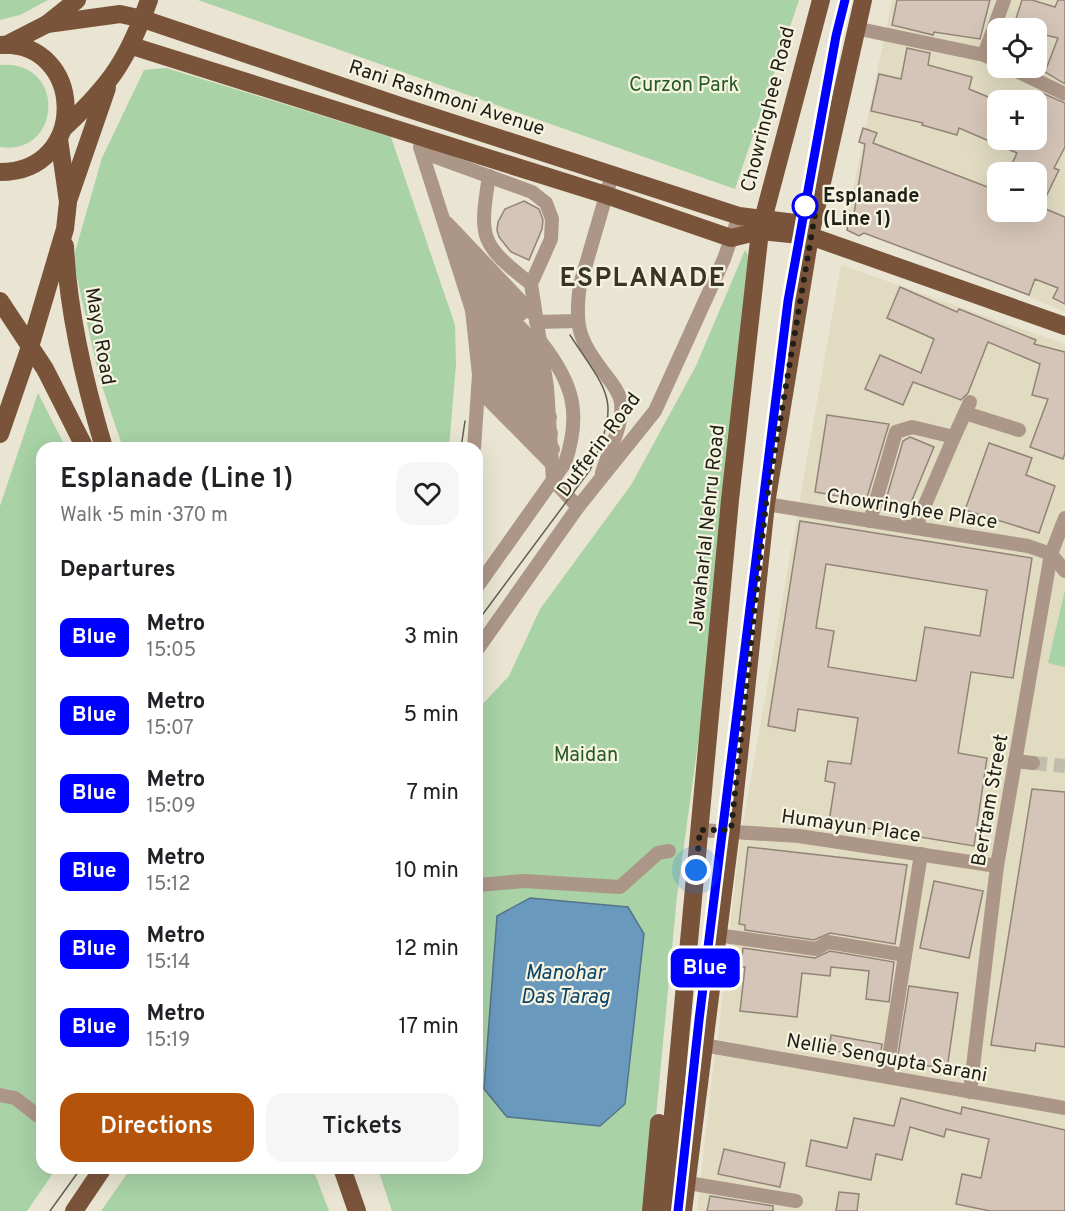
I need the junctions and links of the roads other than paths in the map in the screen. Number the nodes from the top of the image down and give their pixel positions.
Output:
1 (77, 0) edge
2 (149, 0) edge
3 (821, 0) edge
4 (863, 0) edge
5 (1004, 0) edge
6 (142, 19) junction
7 (47, 24) junction
8 (855, 28) junction
9 (3, 45) edge
10 (132, 46) junction
11 (984, 55) junction
12 (987, 56) edge
13 (1031, 78) edge
14 (109, 83) junction
15 (1065, 94) edge
16 (427, 115) junction
17 (62, 133) junction
18 (419, 144) junction
19 (0, 172) edge
20 (612, 175) junction
21 (489, 176) junction
22 (606, 195) junction
23 (68, 202) junction
24 (739, 216) junction
25 (444, 220) junction
26 (762, 224) junction
27 (65, 229) junction
28 (812, 231) junction
29 (731, 238) junction
30 (451, 242) junction
31 (460, 267) junction
32 (531, 284) junction
33 (469, 292) junction
34 (0, 301) edge
35 (472, 310) junction
36 (578, 321) junction
37 (1065, 326) edge
38 (476, 328) junction
39 (537, 331) junction
40 (477, 344) junction
41 (30, 347) junction
42 (478, 360) junction
43 (544, 367) junction
44 (478, 375) junction
45 (546, 384) junction
46 (478, 389) junction
47 (548, 400) junction
48 (550, 417) junction
49 (1018, 430) dead end
50 (551, 433) junction
51 (0, 434) edge
52 (954, 437) junction
53 (82, 442) edge
54 (102, 442) edge
55 (474, 442) edge
56 (553, 449) junction
57 (553, 465) junction
58 (601, 478) junction
59 (553, 480) junction
60 (766, 504) junction
61 (578, 507) junction
62 (1065, 518) edge
63 (870, 521) junction
64 (915, 528) junction
65 (1051, 554) junction
66 (1065, 571) edge
67 (483, 579) edge
68 (483, 642) edge
69 (1015, 760) junction
70 (1033, 763) tunnel mouth
71 (700, 830) junction
72 (731, 830) junction
73 (669, 851) dead end
74 (921, 854) junction
75 (997, 866) junction
76 (483, 884) edge
77 (717, 935) junction
78 (905, 956) junction
79 (703, 1045) junction
80 (676, 1072) junction
81 (699, 1073) junction
82 (886, 1076) junction
83 (970, 1092) junction
84 (0, 1095) edge
85 (1065, 1108) edge
86 (36, 1114) edge
87 (96, 1174) edge
88 (344, 1174) edge
89 (694, 1184) junction
90 (796, 1201) dead end
91 (74, 1211) edge
92 (357, 1211) edge
93 (651, 1211) edge
94 (664, 1211) edge
95 (683, 1211) edge
96 (691, 1211) edge

1 - 7 main road
2 - 6 main road
3 - 26 main road, Chowringhee Road
4 - 8 main road
5 - 11 street
6 - 7 main road, Rani Rashmoni Avenue
6 - 10 main road
6 - 16 main road, Rani Rashmoni Avenue
7 - 9 main road
8 - 11 street
8 - 28 main road
9 - 17 main road
10 - 14 main road
10 - 18 main road
11 - 12 street
13 - 15 street
14 - 17 main road
14 - 23 main road
16 - 18 main road
16 - 20 main road, Rani Rashmoni Avenue
17 - 19 main road
17 - 23 main road
18 - 21 street
18 - 22 main road
18 - 25 street
20 - 22 street
20 - 24 main road, Rani Rashmoni Avenue
21 - 32 street
21 - 32 street
22 - 29 main road
22 - 36 street
23 - 27 main road
24 - 26 main road, Rani Rashmoni Avenue
24 - 29 street, Dufferin Road
25 - 30 street
25 - 39 street
26 - 28 main road, Rani Rashmoni Avenue
26 - 29 main road
26 - 71 main road, Jawaharlal Nehru Road
27 - 41 main road
27 - 54 main road, Mayo Road
28 - 37 main road, Rani Rashmoni Avenue
28 - 60 main road
29 - 58 street, Dufferin Road
30 - 31 street
30 - 39 street
31 - 33 street
31 - 39 street
32 - 39 street
33 - 35 street
33 - 43 street
34 - 41 main road
35 - 38 street
35 - 45 street
36 - 39 street
36 - 58 street
38 - 40 street
38 - 47 street
39 - 43 street
39 - 59 street
40 - 42 street
40 - 48 street
41 - 51 main road
41 - 53 main road
42 - 44 street
42 - 50 street
43 - 45 street
44 - 46 street
44 - 56 street
45 - 47 street
46 - 55 street
46 - 57 street
47 - 48 street
48 - 50 street
49 - 52 street
50 - 56 street
52 - 63 street
52 - 64 street
56 - 57 street
57 - 59 street
58 - 61 street, Dufferin Road
59 - 61 street
59 - 67 street
60 - 63 street, Chowringhee Place
60 - 72 main road
61 - 68 street, Dufferin Road
62 - 65 street, Bertram Street
63 - 64 street, Chowringhee Place
64 - 65 street, Chowringhee Place
65 - 66 street
65 - 69 street, Bertram Street
69 - 70 street
69 - 75 street, Bertram Street
71 - 72 street, Humayun Place
71 - 80 main road
72 - 74 street, Humayun Place
72 - 77 main road
73 - 76 street
74 - 75 street, Humayun Place
74 - 78 street
75 - 83 street, Bertram Street
77 - 78 street
77 - 79 main road
78 - 82 street
79 - 81 main road
79 - 82 street, Nellie Sengupta Sarani
80 - 93 main road
80 - 94 main road
81 - 89 main road
81 - 95 main road
82 - 83 street, Nellie Sengupta Sarani
83 - 85 street, Nellie Sengupta Sarani
84 - 86 street
87 - 91 main road
88 - 92 main road
89 - 90 street
89 - 96 main road

